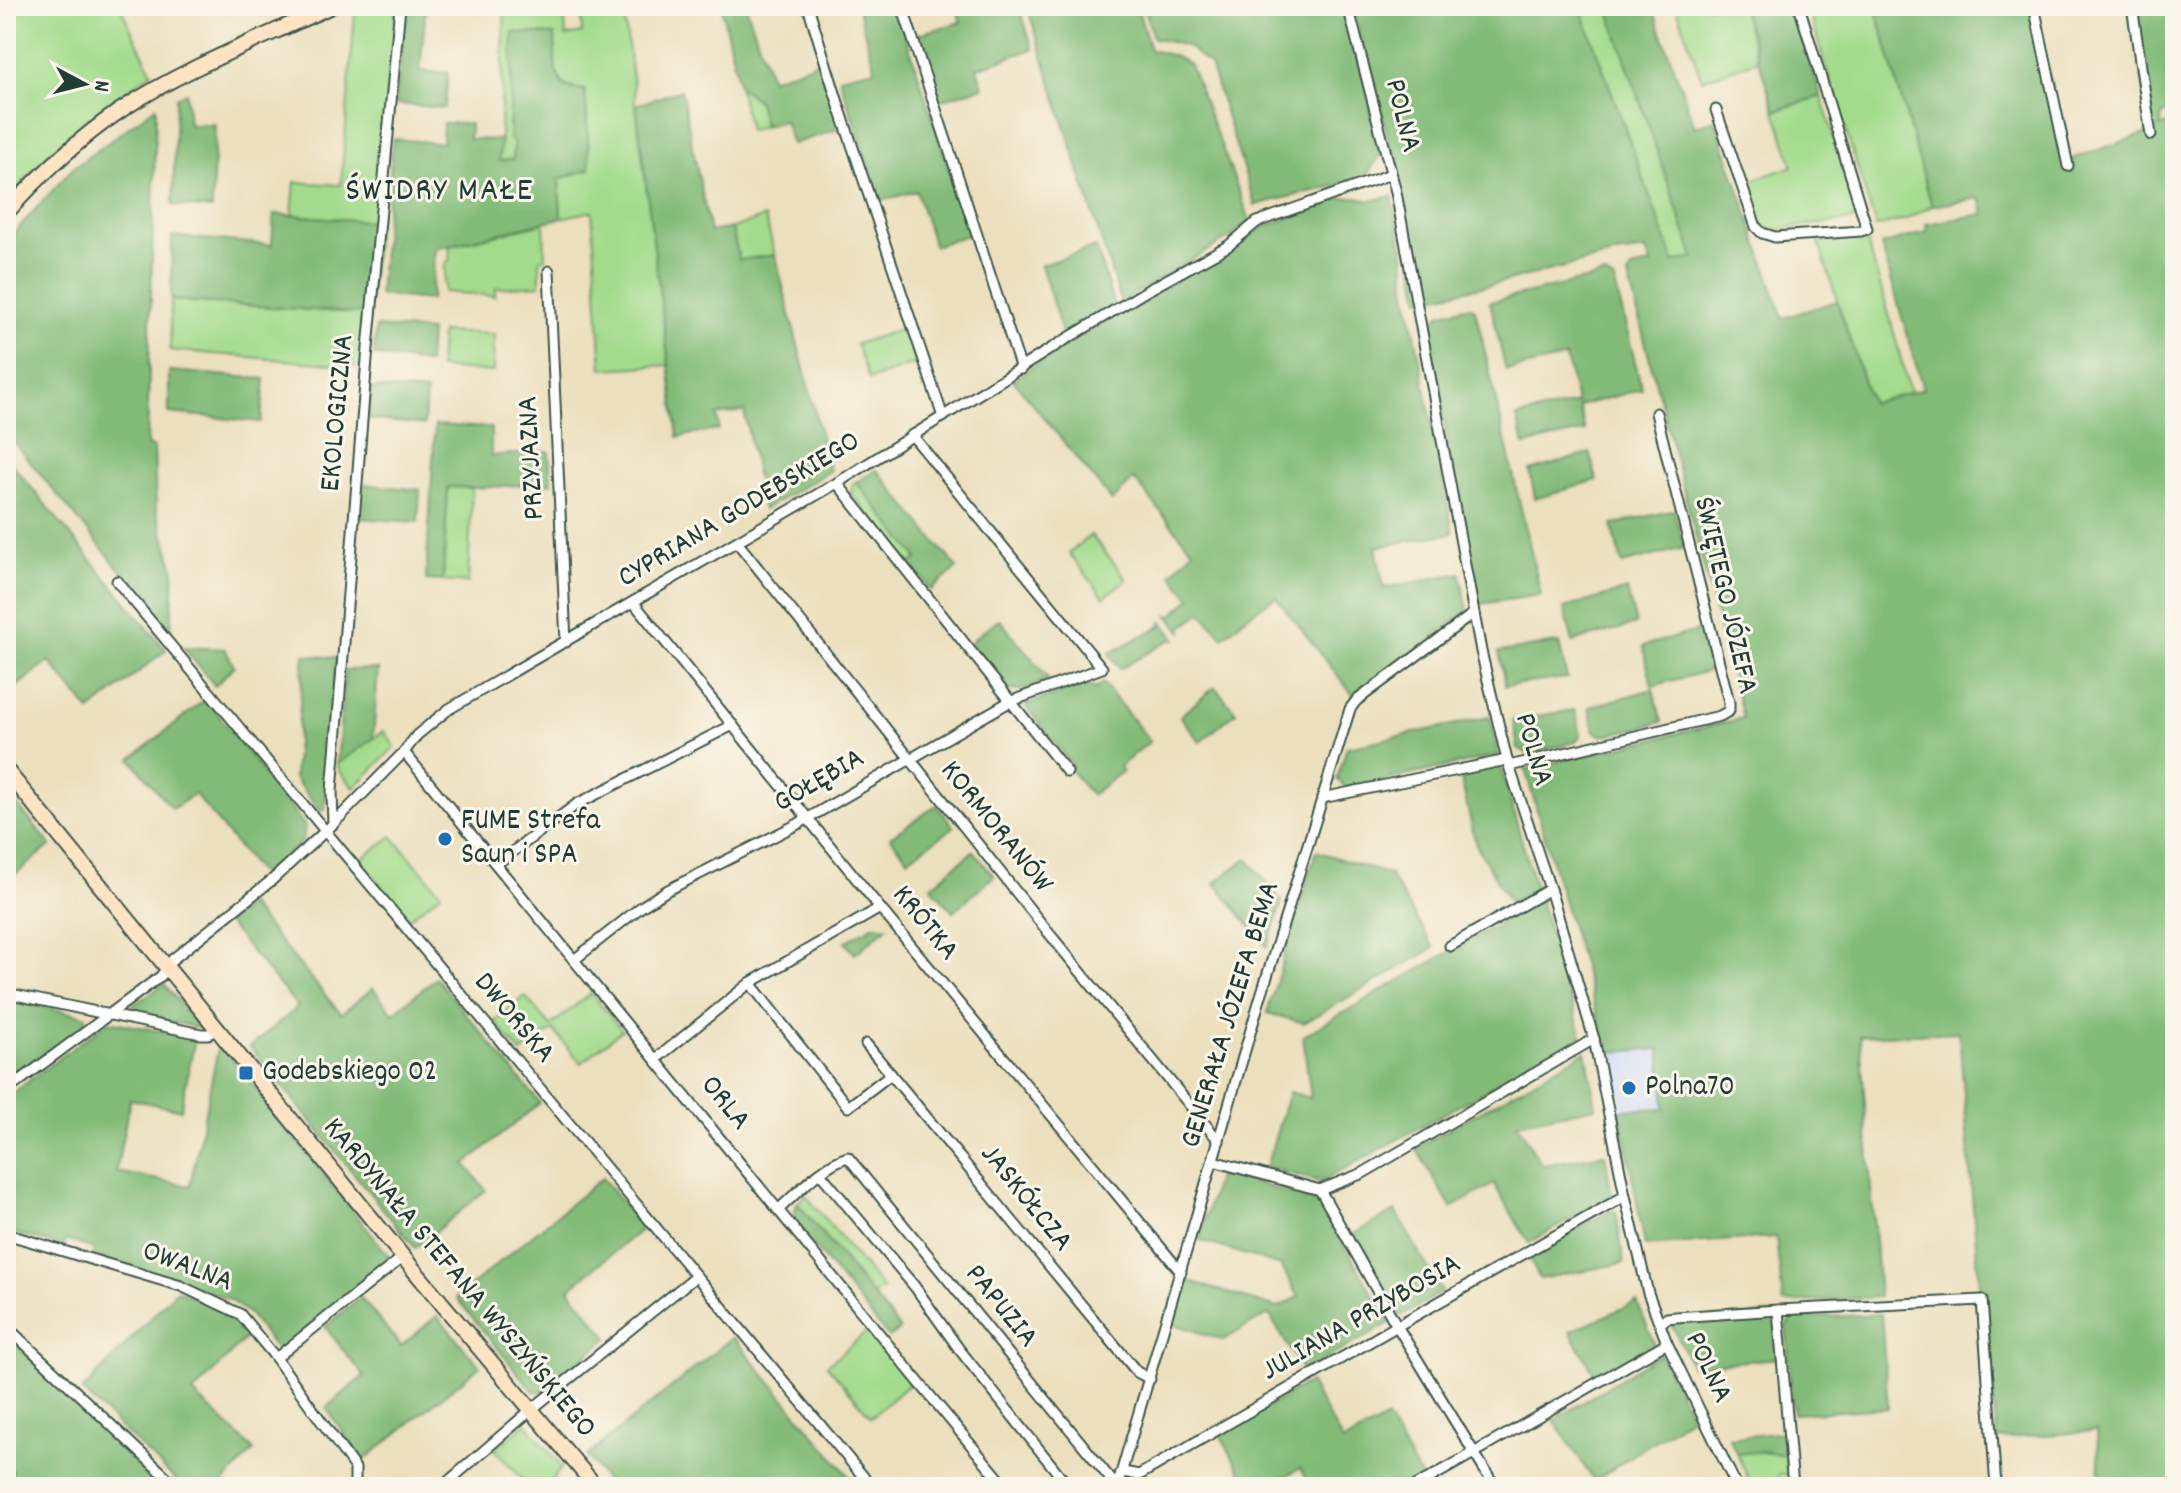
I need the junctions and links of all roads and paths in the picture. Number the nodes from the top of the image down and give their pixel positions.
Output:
1 (331, 6) edge
2 (400, 6) edge
3 (808, 6) edge
4 (902, 6) edge
5 (1348, 6) edge
6 (1799, 6) edge
7 (2034, 6) edge
8 (2132, 6) edge
9 (1716, 110) dead end
10 (2151, 135) dead end
11 (2068, 166) dead end
12 (1391, 174) junction
13 (6, 213) edge
14 (549, 271) dead end
15 (1021, 369) junction
16 (1656, 413) dead end
17 (943, 417) junction
18 (912, 435) junction
19 (837, 483) junction
20 (737, 542) junction
21 (117, 581) dead end
22 (634, 603) junction
23 (1474, 613) junction
24 (566, 642) junction
25 (1009, 702) junction
26 (733, 725) junction
27 (404, 752) junction
28 (910, 758) junction
29 (1508, 763) junction
30 (6, 770) edge
31 (1067, 772) dead end
32 (1322, 798) junction
33 (808, 817) junction
34 (333, 824) junction
35 (324, 831) junction
36 (496, 864) junction
37 (1550, 889) junction
38 (880, 908) junction
39 (1450, 946) dead end
40 (574, 960) junction
41 (167, 966) junction
42 (750, 983) junction
43 (6, 993) edge
44 (109, 1015) junction
45 (219, 1029) junction
46 (1594, 1039) junction
47 (866, 1044) dead end
48 (656, 1059) junction
49 (891, 1074) junction
50 (6, 1091) edge
51 (1219, 1141) junction
52 (1213, 1161) junction
53 (820, 1173) junction
54 (1320, 1190) junction
55 (1625, 1196) junction
56 (779, 1209) junction
57 (6, 1234) edge
58 (403, 1257) junction
59 (1181, 1272) junction
60 (696, 1276) junction
61 (1778, 1310) junction
62 (1661, 1323) junction
63 (6, 1326) edge
64 (1397, 1326) junction
65 (1667, 1343) junction
66 (276, 1358) junction
67 (1150, 1379) junction
68 (532, 1409) junction
69 (1472, 1453) junction
70 (1123, 1472) junction
71 (177, 1487) edge
72 (355, 1487) edge
73 (442, 1487) edge
74 (596, 1487) edge
75 (872, 1487) edge
76 (1006, 1487) edge
77 (1069, 1487) edge
78 (1117, 1487) edge
79 (1414, 1487) edge
80 (1495, 1487) edge
81 (1737, 1487) edge
82 (1793, 1487) edge
83 (1996, 1487) edge

1 - 13 main road
2 - 34 street, EKOLOGICZNA
3 - 17 street
4 - 15 street
5 - 12 street, POLNA
6 - 9 street
7 - 11 street
8 - 10 street
12 - 15 street, CYPRIANA GODEBSKIEGO
12 - 23 street, POLNA
14 - 24 street, PRZYJAZNA
15 - 17 street, CYPRIANA GODEBSKIEGO
16 - 29 street, ŚWIĘTEGO JÓZEFA
17 - 18 street, CYPRIANA GODEBSKIEGO
18 - 19 street, CYPRIANA GODEBSKIEGO
18 - 25 street, GOŁĘBIA
19 - 20 street, CYPRIANA GODEBSKIEGO
19 - 25 street
20 - 22 street, CYPRIANA GODEBSKIEGO
20 - 28 street, KORMORANÓW
21 - 35 street, DWORSKA
22 - 24 street, CYPRIANA GODEBSKIEGO
22 - 26 street, KRÓTKA
23 - 29 street, POLNA
23 - 32 street, GENERAŁA JÓZEFA BEMA
24 - 27 street, CYPRIANA GODEBSKIEGO
25 - 28 street, GOŁĘBIA
25 - 31 street
26 - 33 street, KRÓTKA
26 - 36 street
27 - 34 street, CYPRIANA GODEBSKIEGO
27 - 36 street, ORLA
28 - 33 street, GOŁĘBIA
28 - 51 street, KORMORANÓW
29 - 32 street
29 - 37 street, POLNA
30 - 41 main road, KARDYNAŁA STEFANA WYSZYŃSKIEGO
32 - 51 street, GENERAŁA JÓZEFA BEMA
33 - 38 street, KRÓTKA
33 - 40 street, GOŁĘBIA
34 - 35 street, CYPRIANA GODEBSKIEGO
35 - 41 street, CYPRIANA GODEBSKIEGO
35 - 60 street, DWORSKA
36 - 40 street, ORLA
37 - 39 street
37 - 46 street, POLNA
38 - 42 street
38 - 59 street, KRÓTKA
40 - 48 street, ORLA
41 - 44 street, CYPRIANA GODEBSKIEGO
41 - 45 main road, KARDYNAŁA STEFANA WYSZYŃSKIEGO
42 - 48 street
42 - 49 street
43 - 44 street
44 - 45 street
44 - 50 street, CYPRIANA GODEBSKIEGO
45 - 58 main road, KARDYNAŁA STEFANA WYSZYŃSKIEGO
46 - 54 street
46 - 55 street, POLNA
47 - 49 street, JASKÓŁCZA
48 - 56 street, ORLA
49 - 67 street, JASKÓŁCZA
51 - 52 street, GENERAŁA JÓZEFA BEMA
52 - 54 street
52 - 59 street, GENERAŁA JÓZEFA BEMA
53 - 56 street
53 - 77 street
53 - 78 street, PAPUZIA
54 - 64 street
55 - 62 street, POLNA
55 - 64 street, JULIANA PRZYBOSIA
56 - 76 street, ORLA
57 - 66 street, OWALNA
58 - 66 street
58 - 68 main road, KARDYNAŁA STEFANA WYSZYŃSKIEGO
59 - 67 street, GENERAŁA JÓZEFA BEMA
60 - 68 street
60 - 75 street, DWORSKA
61 - 62 street
61 - 82 street
61 - 83 street
62 - 65 street, POLNA
63 - 71 street
64 - 69 street
64 - 70 street, JULIANA PRZYBOSIA
65 - 69 street
65 - 81 street, POLNA
66 - 72 street, OWALNA
67 - 70 street, GENERAŁA JÓZEFA BEMA
68 - 73 street
68 - 74 main road, KARDYNAŁA STEFANA WYSZYŃSKIEGO
69 - 79 street
69 - 80 street
70 - 78 street, GENERAŁA JÓZEFA BEMA

